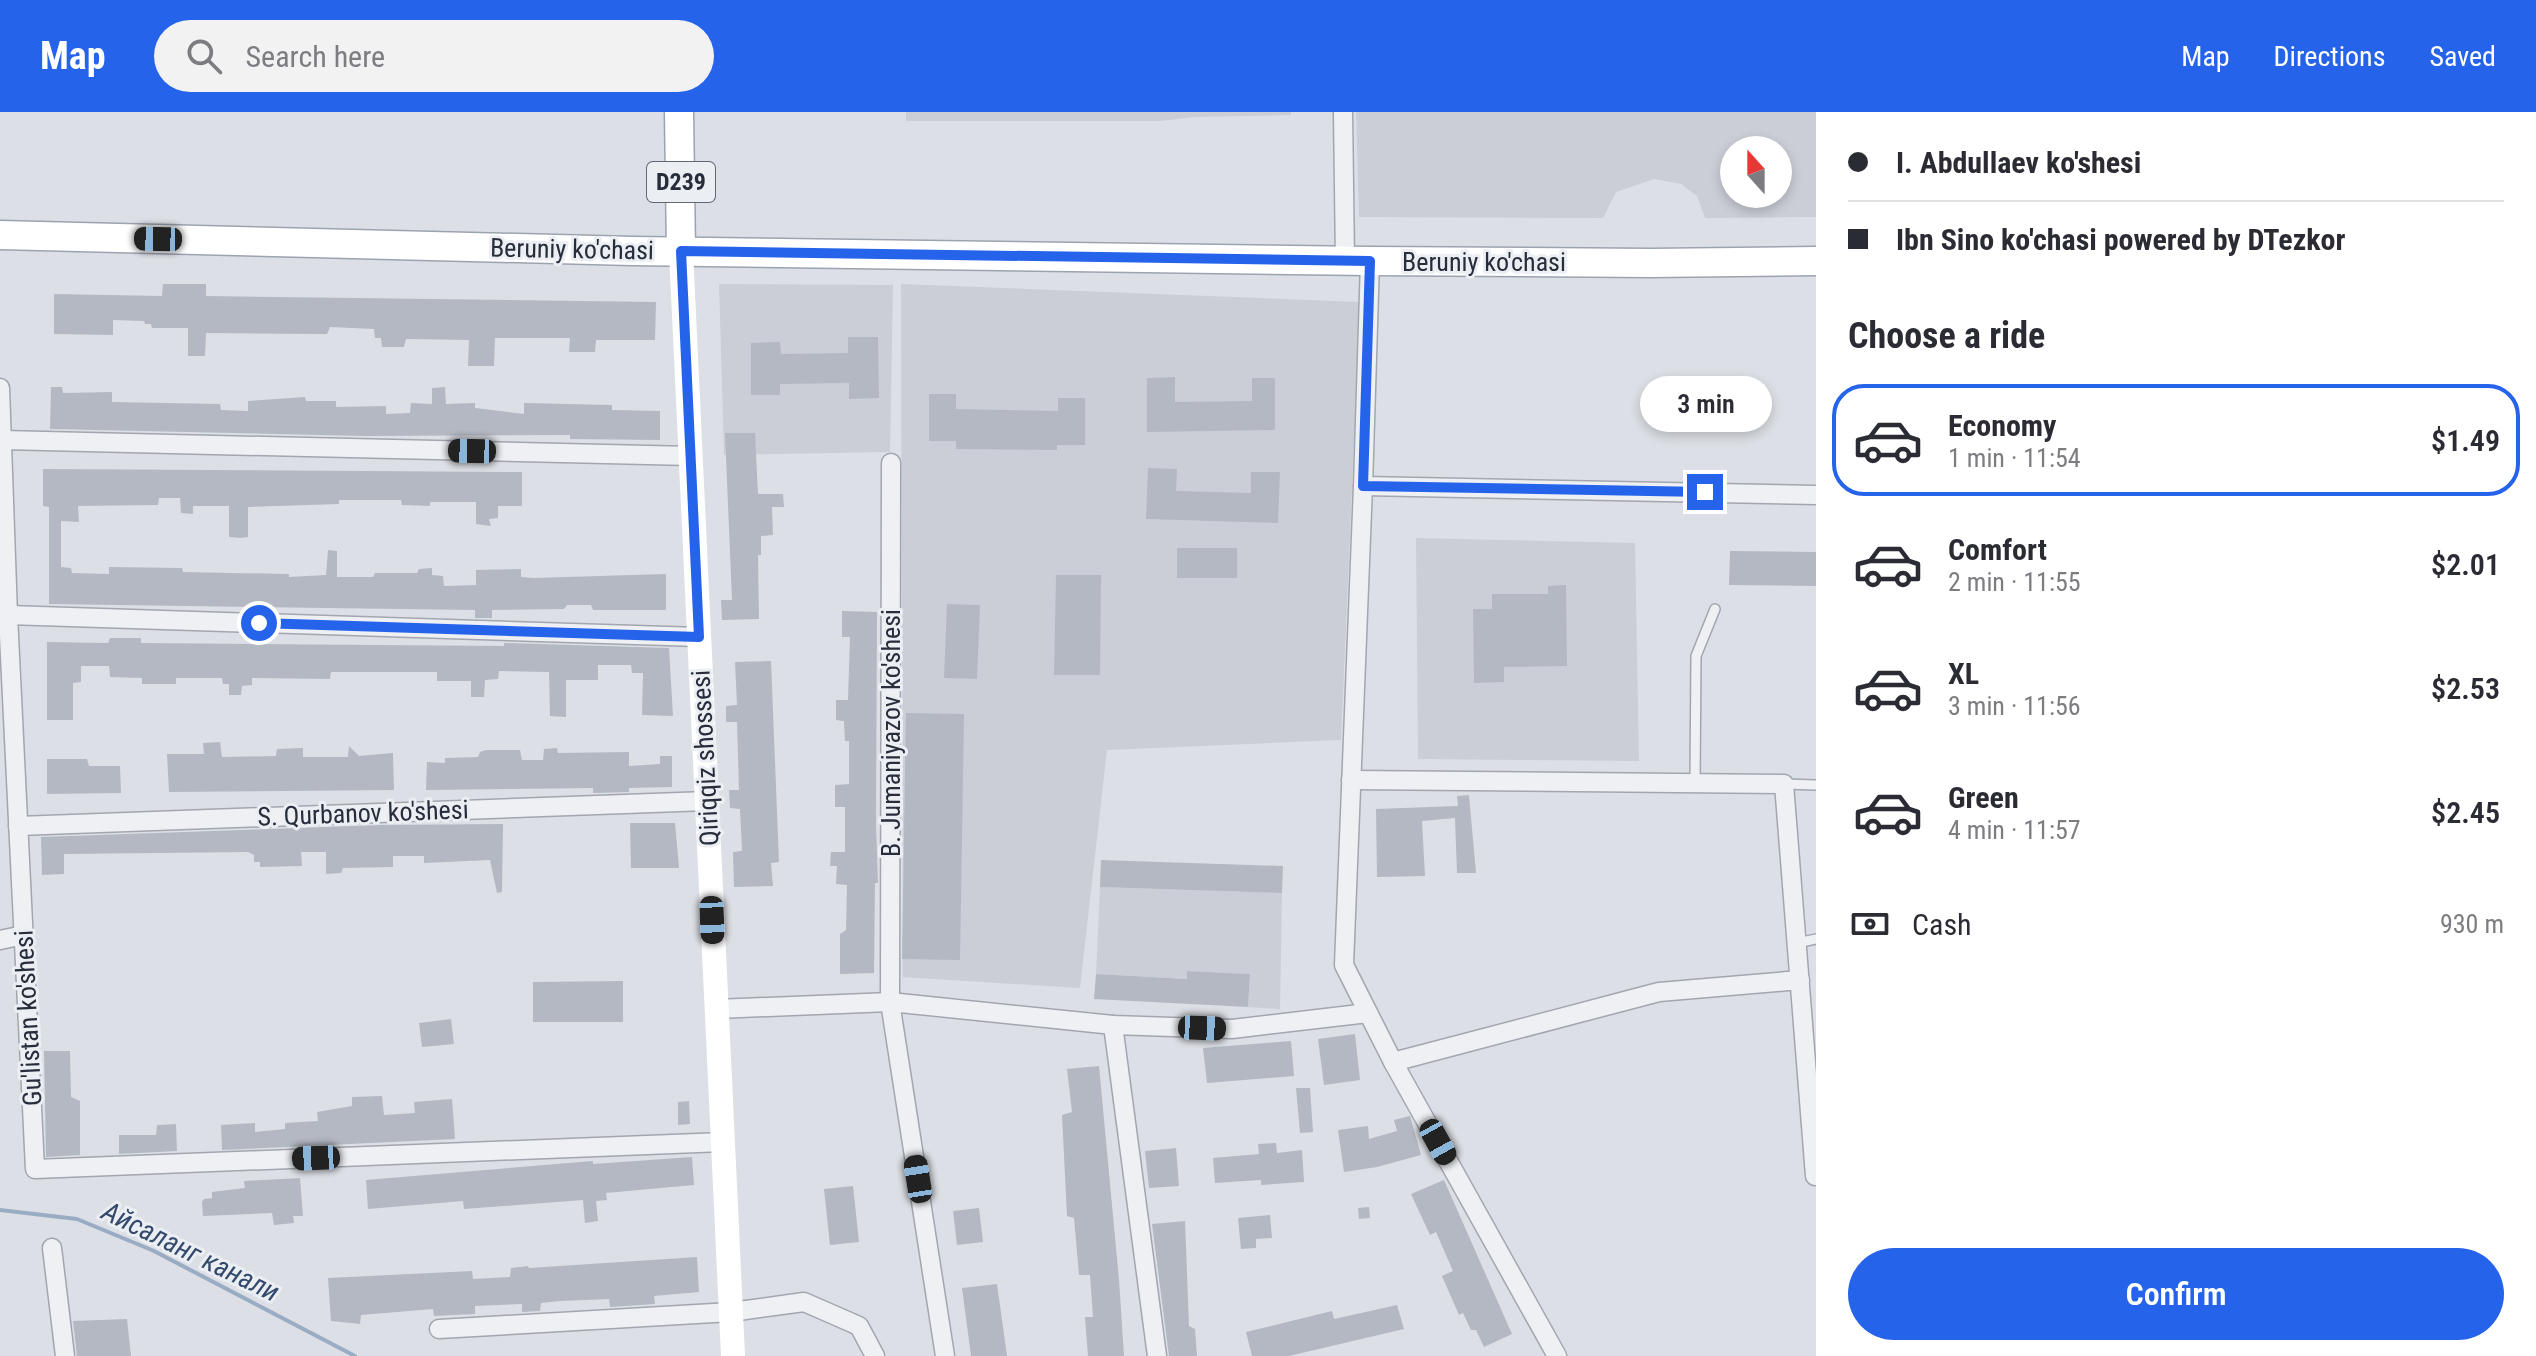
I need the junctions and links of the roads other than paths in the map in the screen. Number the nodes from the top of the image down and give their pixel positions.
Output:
1 (679, 112) edge
2 (1343, 112) edge
3 (0, 235) edge
4 (681, 251) junction
5 (1357, 261) junction
6 (1816, 261) edge
7 (0, 388) edge
8 (2, 440) edge
9 (691, 456) junction
10 (891, 463) dead end
11 (1363, 486) junction
12 (1816, 495) edge
13 (1715, 609) dead end
14 (8, 615) junction
15 (699, 637) junction
16 (1351, 780) junction
17 (1695, 783) junction
18 (1784, 784) junction
19 (1816, 785) edge
20 (707, 801) junction
21 (18, 826) junction
22 (24, 935) junction
23 (0, 940) edge
24 (1807, 941) edge
25 (1800, 980) junction
26 (890, 1002) junction
27 (716, 1009) junction
28 (1368, 1013) junction
29 (1113, 1025) junction
30 (1393, 1062) junction
31 (723, 1142) junction
32 (1815, 1155) edge
33 (1815, 1176) edge
34 (52, 1248) dead end
35 (731, 1312) junction
36 (439, 1329) dead end
37 (65, 1356) edge
38 (733, 1356) edge
39 (875, 1356) edge
40 (945, 1356) edge
41 (1157, 1356) edge
42 (1557, 1356) edge

1 - 4 main road, Qiriqqiz shossesi / D239
2 - 5 street
3 - 4 main road, Beruniy ko'chasi
4 - 5 main road, Beruniy ko'chasi
4 - 9 main road, Qiriqqiz shossesi
5 - 6 main road, Beruniy ko'chasi
5 - 11 street
7 - 8 street, Gu'listan ko'shesi
8 - 9 street
8 - 14 street, Gu'listan ko'shesi
9 - 15 main road, Qiriqqiz shossesi
10 - 26 street, B. Jumaniyazov ko'shesi
11 - 12 street
11 - 16 street
13 - 17 lane
14 - 15 street
14 - 21 street, Gu'listan ko'shesi
15 - 20 main road, Qiriqqiz shossesi
16 - 17 street
16 - 28 street
17 - 18 street
18 - 19 lane
18 - 24 street
20 - 21 street, S. Qurbanov ko'shesi
20 - 27 main road, Qiriqqiz shossesi
21 - 22 street, Gu'listan ko'shesi
22 - 23 street
22 - 31 street, Gu'listan ko'shesi
24 - 25 street
25 - 30 street
25 - 32 street
26 - 27 street
26 - 29 street
26 - 40 street, B. Jumaniyazov ko'shesi
27 - 31 main road, Qiriqqiz shossesi
28 - 29 street
28 - 30 street
29 - 41 street
30 - 42 street
31 - 35 main road, Qiriqqiz shossesi
32 - 33 street
34 - 37 street
35 - 36 street
35 - 38 main road, Qiriqqiz shossesi
35 - 39 street

